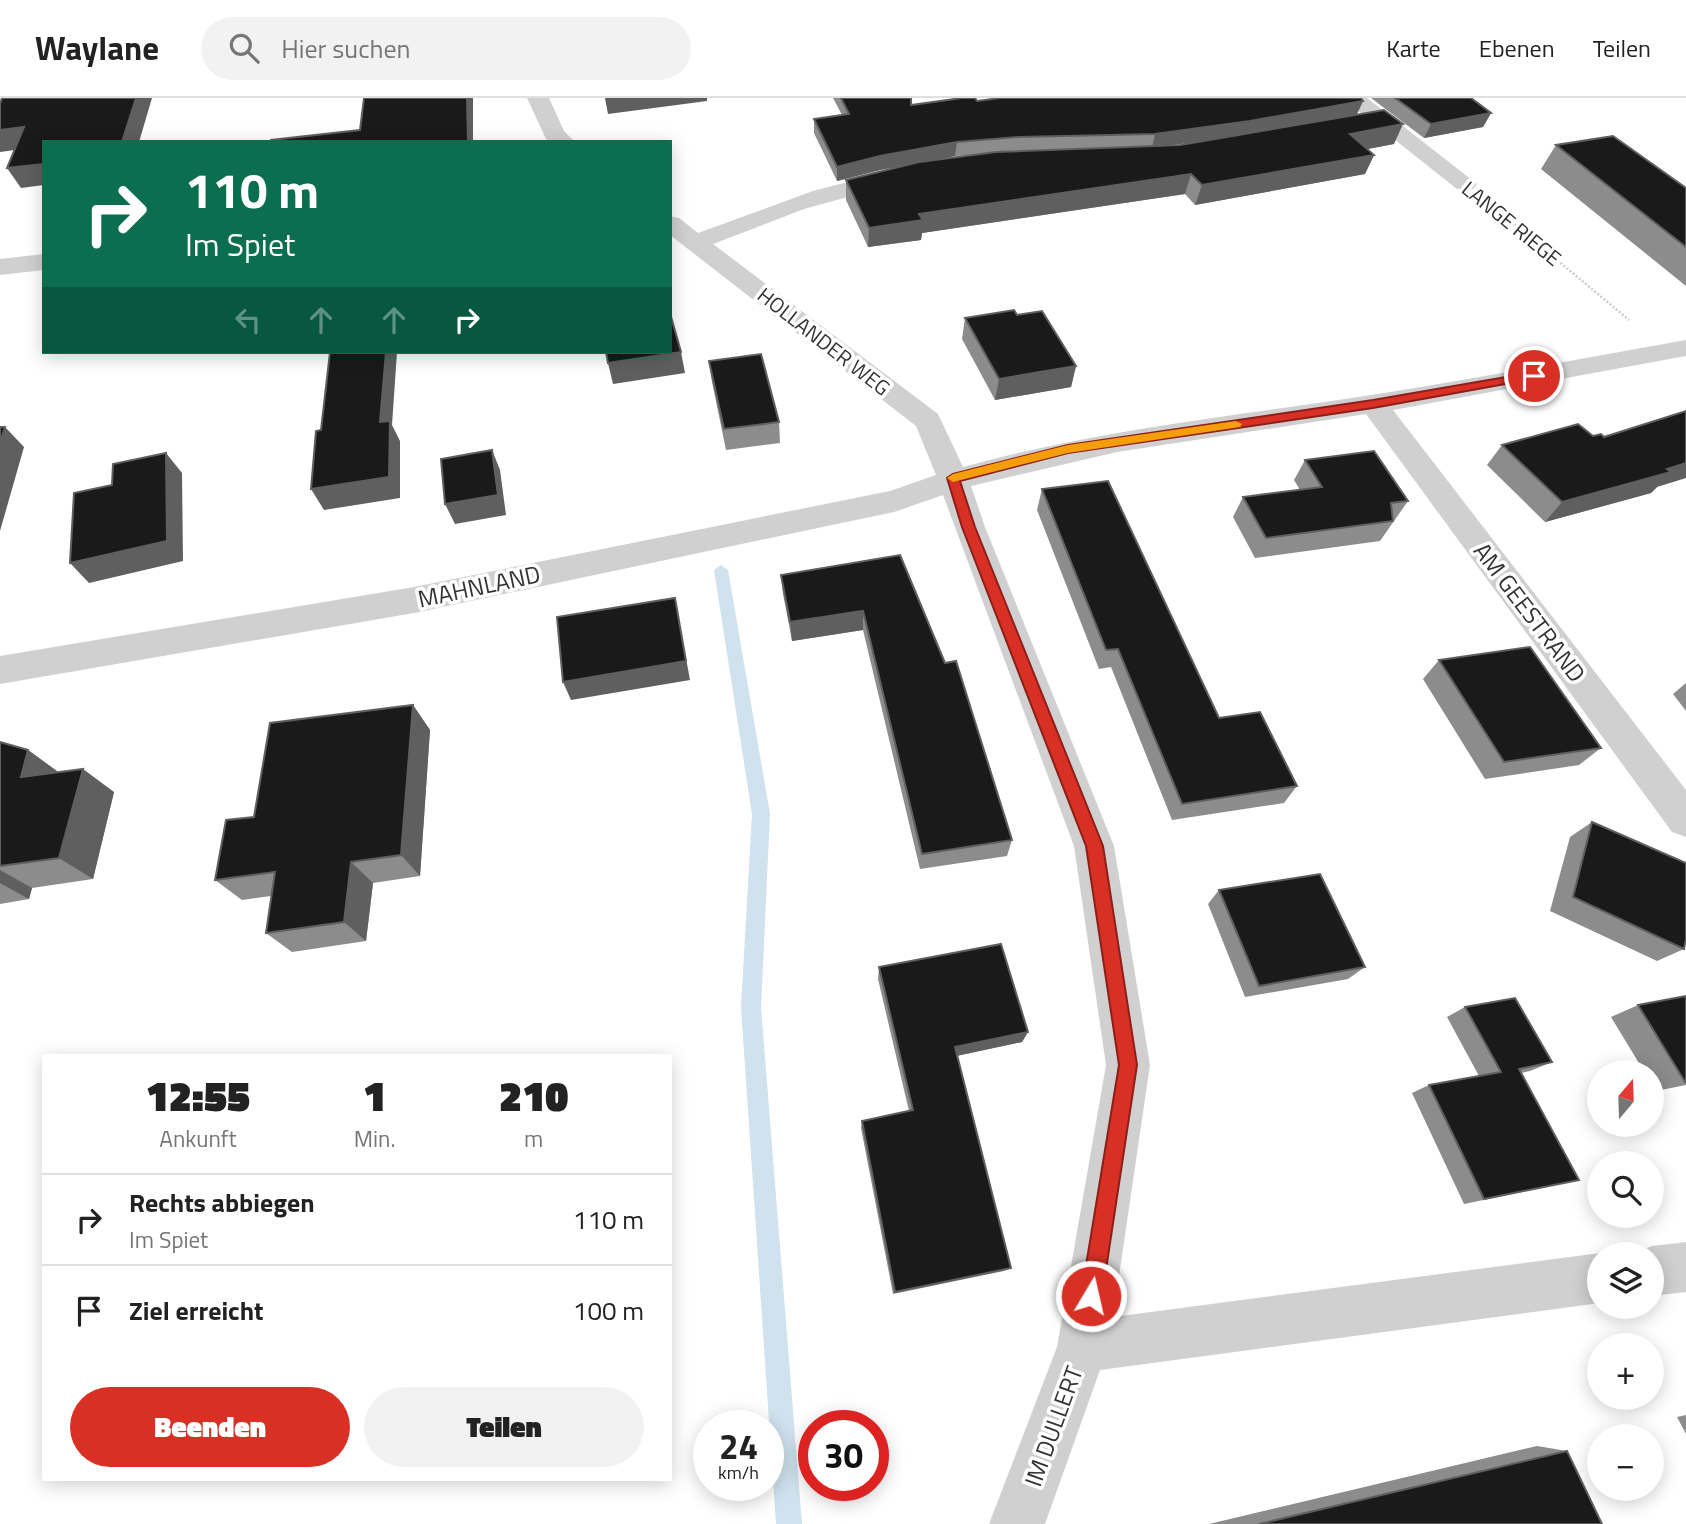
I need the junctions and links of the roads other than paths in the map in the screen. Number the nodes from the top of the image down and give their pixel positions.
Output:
1 (538, 98) edge
2 (1353, 98) edge
3 (1379, 120) junction
4 (1351, 124) edge
5 (562, 140) edge
6 (923, 172) edge
7 (1465, 184) road end
8 (672, 224) edge
9 (697, 242) junction
10 (42, 262) edge
11 (0, 267) edge
12 (1676, 350) edge
13 (1373, 404) junction
14 (953, 478) junction
15 (0, 670) edge
16 (1686, 820) edge
17 (1686, 1267) edge
18 (1664, 1270) edge
19 (1587, 1280) edge
20 (1083, 1347) junction
21 (1017, 1524) edge

1 - 5 street
2 - 3 street, LANGE RIEGE
3 - 4 street
3 - 7 street, LANGE RIEGE
6 - 9 street
8 - 9 street, HOLLANDER WEG
9 - 14 street, HOLLANDER WEG
10 - 11 street
12 - 13 street, MAHNLAND
13 - 14 street, MAHNLAND
13 - 16 street, AM GEESTRAND
14 - 15 street, MAHNLAND
14 - 20 street, IM DULLERT
17 - 18 street
19 - 20 street
20 - 21 street, IM DULLERT

